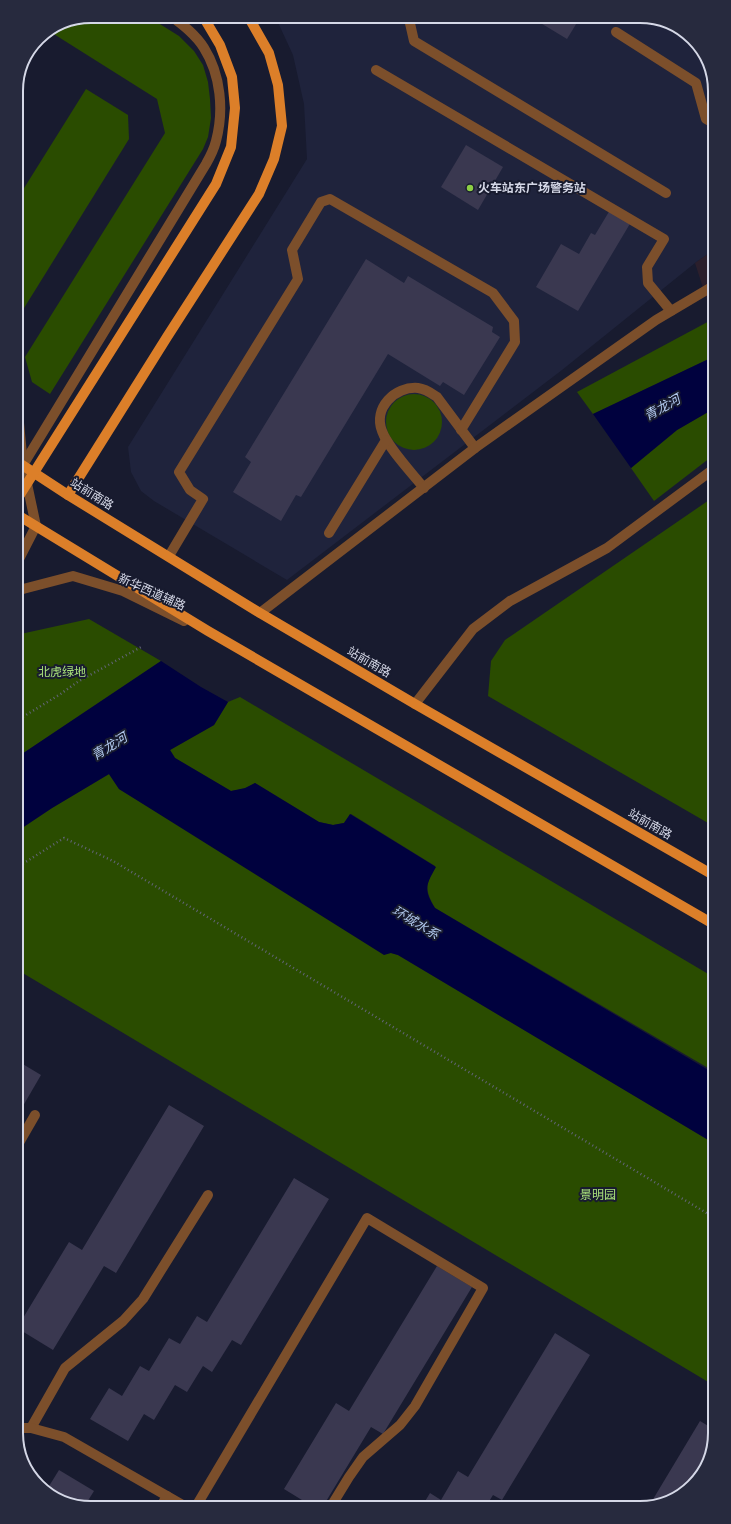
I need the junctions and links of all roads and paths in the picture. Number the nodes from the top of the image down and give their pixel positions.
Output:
1 (180, 23) edge
2 (207, 23) edge
3 (252, 23) edge
4 (410, 23) edge
5 (616, 32) dead end
6 (376, 70) dead end
7 (708, 120) edge
8 (666, 193) dead end
9 (708, 289) edge
10 (671, 312) junction
11 (461, 430) junction
12 (386, 440) junction
13 (475, 448) junction
14 (23, 458) edge
15 (23, 465) edge
16 (708, 473) edge
17 (23, 475) edge
18 (424, 488) junction
19 (23, 490) edge
20 (68, 495) junction
21 (23, 518) edge
22 (36, 526) junction
23 (329, 533) dead end
24 (23, 552) edge
25 (169, 556) junction
26 (23, 589) edge
27 (260, 613) junction
28 (208, 631) junction
29 (144, 646) dead end
30 (415, 704) junction
31 (23, 717) edge
32 (23, 864) edge
33 (708, 872) edge
34 (708, 921) edge
35 (35, 1115) dead end
36 (23, 1136) edge
37 (208, 1195) dead end
38 (708, 1214) edge
39 (23, 1428) edge
40 (30, 1428) junction
41 (167, 1496) junction
42 (164, 1501) edge
43 (176, 1501) edge
44 (199, 1501) edge
45 (334, 1501) edge

1 - 14 street
2 - 19 main road, bridge
3 - 20 main road
4 - 8 street
5 - 7 street
6 - 10 street
9 - 10 street
10 - 13 street
11 - 12 street
11 - 13 street
11 - 25 street
12 - 18 street
12 - 23 street
13 - 18 street
15 - 20 main road, 站前南路
16 - 30 street
17 - 22 street
18 - 27 street
20 - 25 main road, 站前南路
21 - 22 main road
22 - 24 street
22 - 28 main road
25 - 27 main road, 站前南路
26 - 28 street, 新华西道辅路
27 - 30 main road, 站前南路
28 - 34 main road
29 - 31 path
30 - 33 main road, 站前南路
32 - 38 path
35 - 36 street
37 - 40 street
39 - 40 street
40 - 41 street
41 - 42 street
41 - 43 street
44 - 45 street

